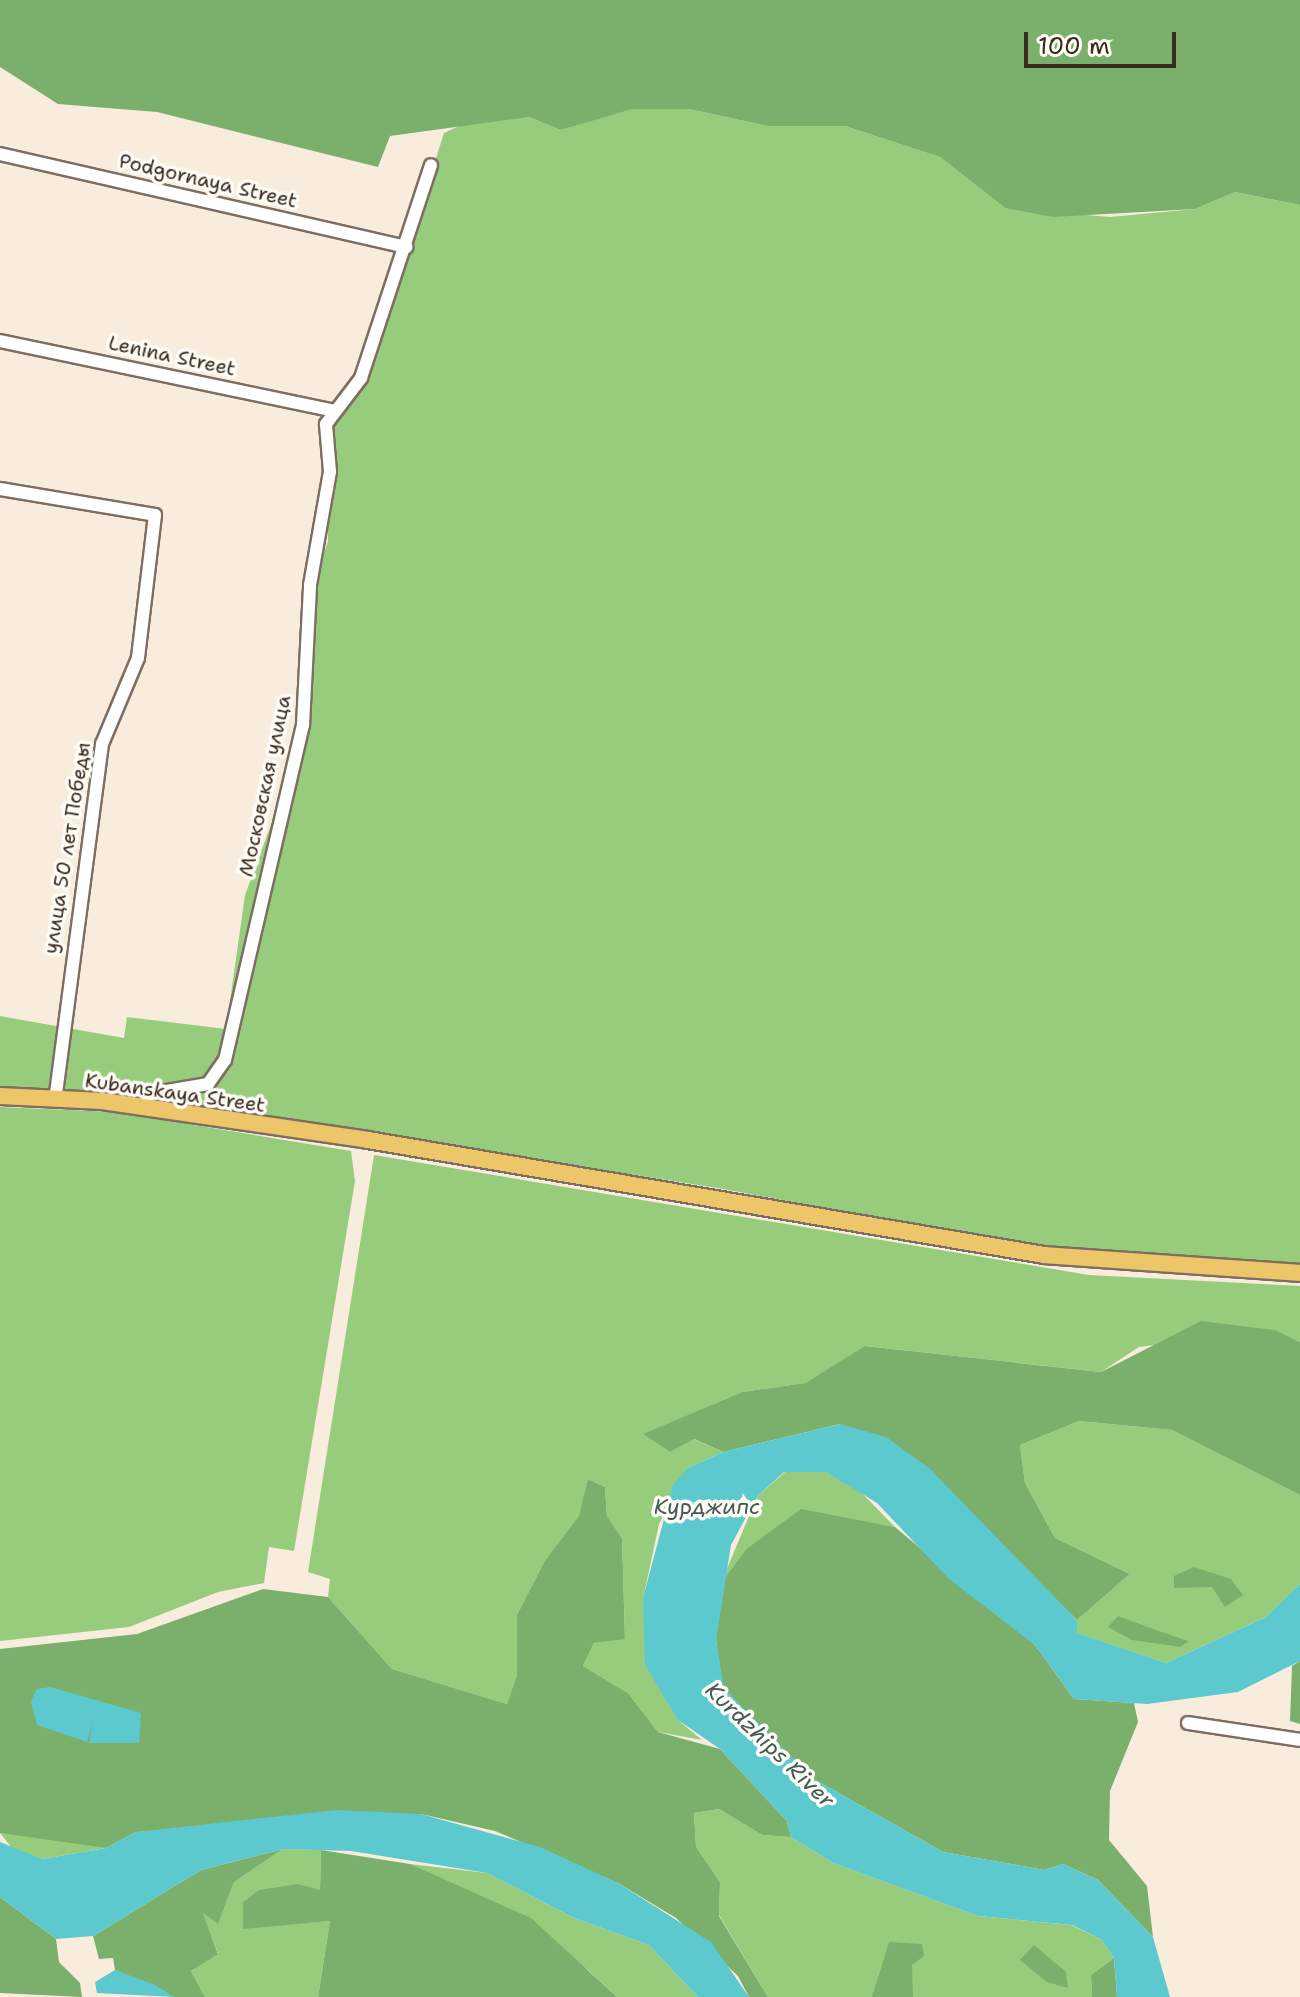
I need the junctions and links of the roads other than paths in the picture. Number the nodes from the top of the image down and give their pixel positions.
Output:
1 (0, 154) edge
2 (431, 165) dead end
3 (406, 247) junction
4 (0, 341) edge
5 (335, 411) junction
6 (0, 489) edge
7 (0, 1096) edge
8 (55, 1099) junction
9 (145, 1107) junction
10 (1300, 1273) edge
11 (1188, 1723) dead end
12 (1300, 1740) edge

1 - 3 street, Podgornaya Street
2 - 3 street
3 - 5 street
4 - 5 street, Lenina Street
5 - 9 street, Московская улица
6 - 8 street, улица 50 лет Победы
7 - 8 main road, Kubanskaya Street
8 - 9 main road, Kubanskaya Street
9 - 10 main road, Kubanskaya Street
11 - 12 street

